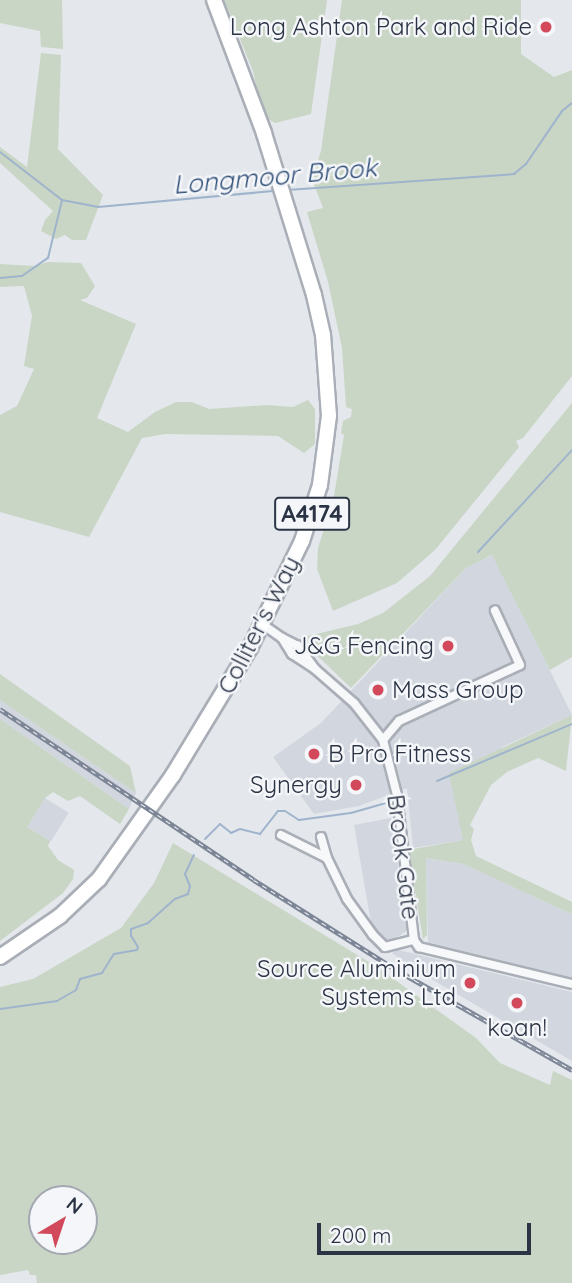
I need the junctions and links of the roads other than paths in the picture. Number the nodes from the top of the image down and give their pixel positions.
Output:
1 (213, 0) edge
2 (495, 611) dead end
3 (262, 624) junction
4 (383, 740) junction
5 (281, 835) dead end
6 (321, 836) dead end
7 (327, 858) junction
8 (414, 940) junction
9 (0, 957) edge
10 (572, 984) edge

1 - 3 highway, Colliter's Way / A4174
2 - 4 street
3 - 4 street
3 - 9 highway, Colliter's Way / A4174
4 - 8 street, Brook Gate
5 - 7 street
6 - 7 street
7 - 8 street
8 - 10 street

